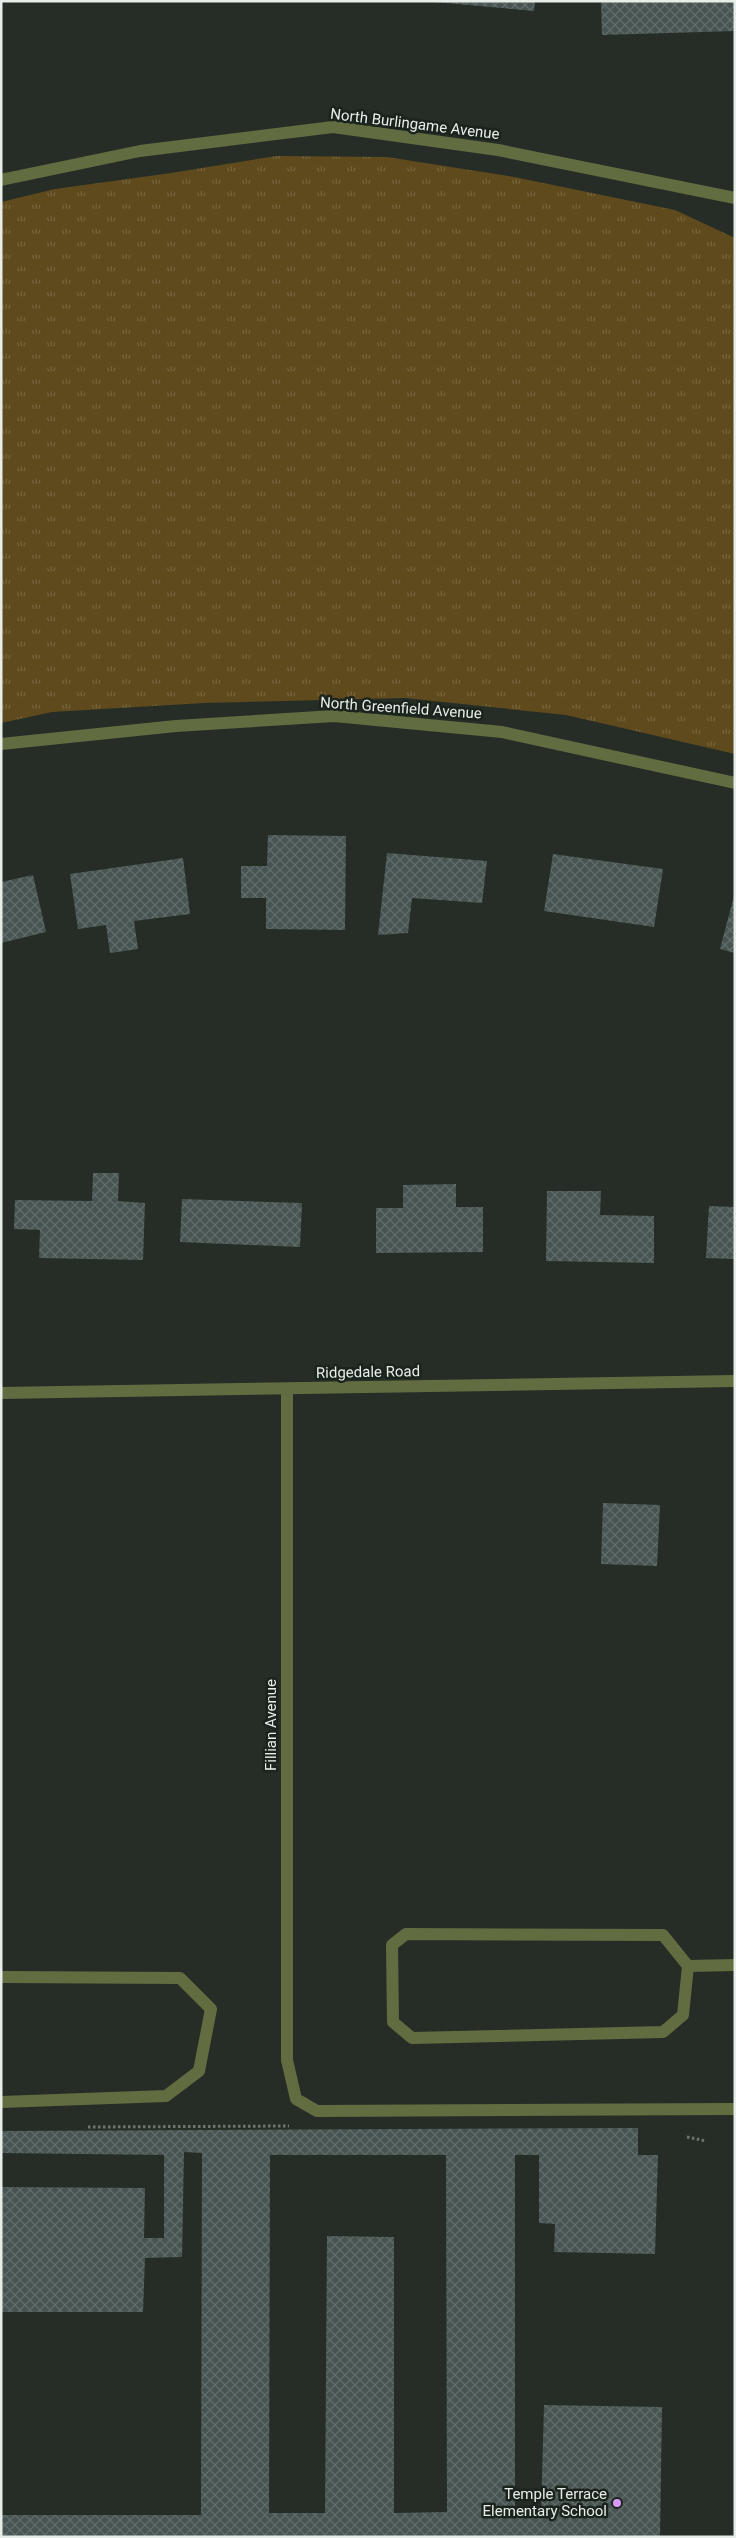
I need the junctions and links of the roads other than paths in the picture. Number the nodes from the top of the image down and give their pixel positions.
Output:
1 (1, 180) edge
2 (735, 198) edge
3 (1, 744) edge
4 (735, 783) edge
5 (735, 1381) edge
6 (287, 1390) junction
7 (1, 1392) edge
8 (735, 1965) edge
9 (688, 1966) junction
10 (1, 1977) edge
11 (1, 2102) edge
12 (735, 2109) edge

1 - 2 street, North Burlingame Avenue
3 - 4 street, North Greenfield Avenue
5 - 6 street, Ridgedale Road
6 - 7 street, Ridgedale Road
6 - 12 street, Fillian Avenue
8 - 9 street
9 - 9 street
10 - 11 street

